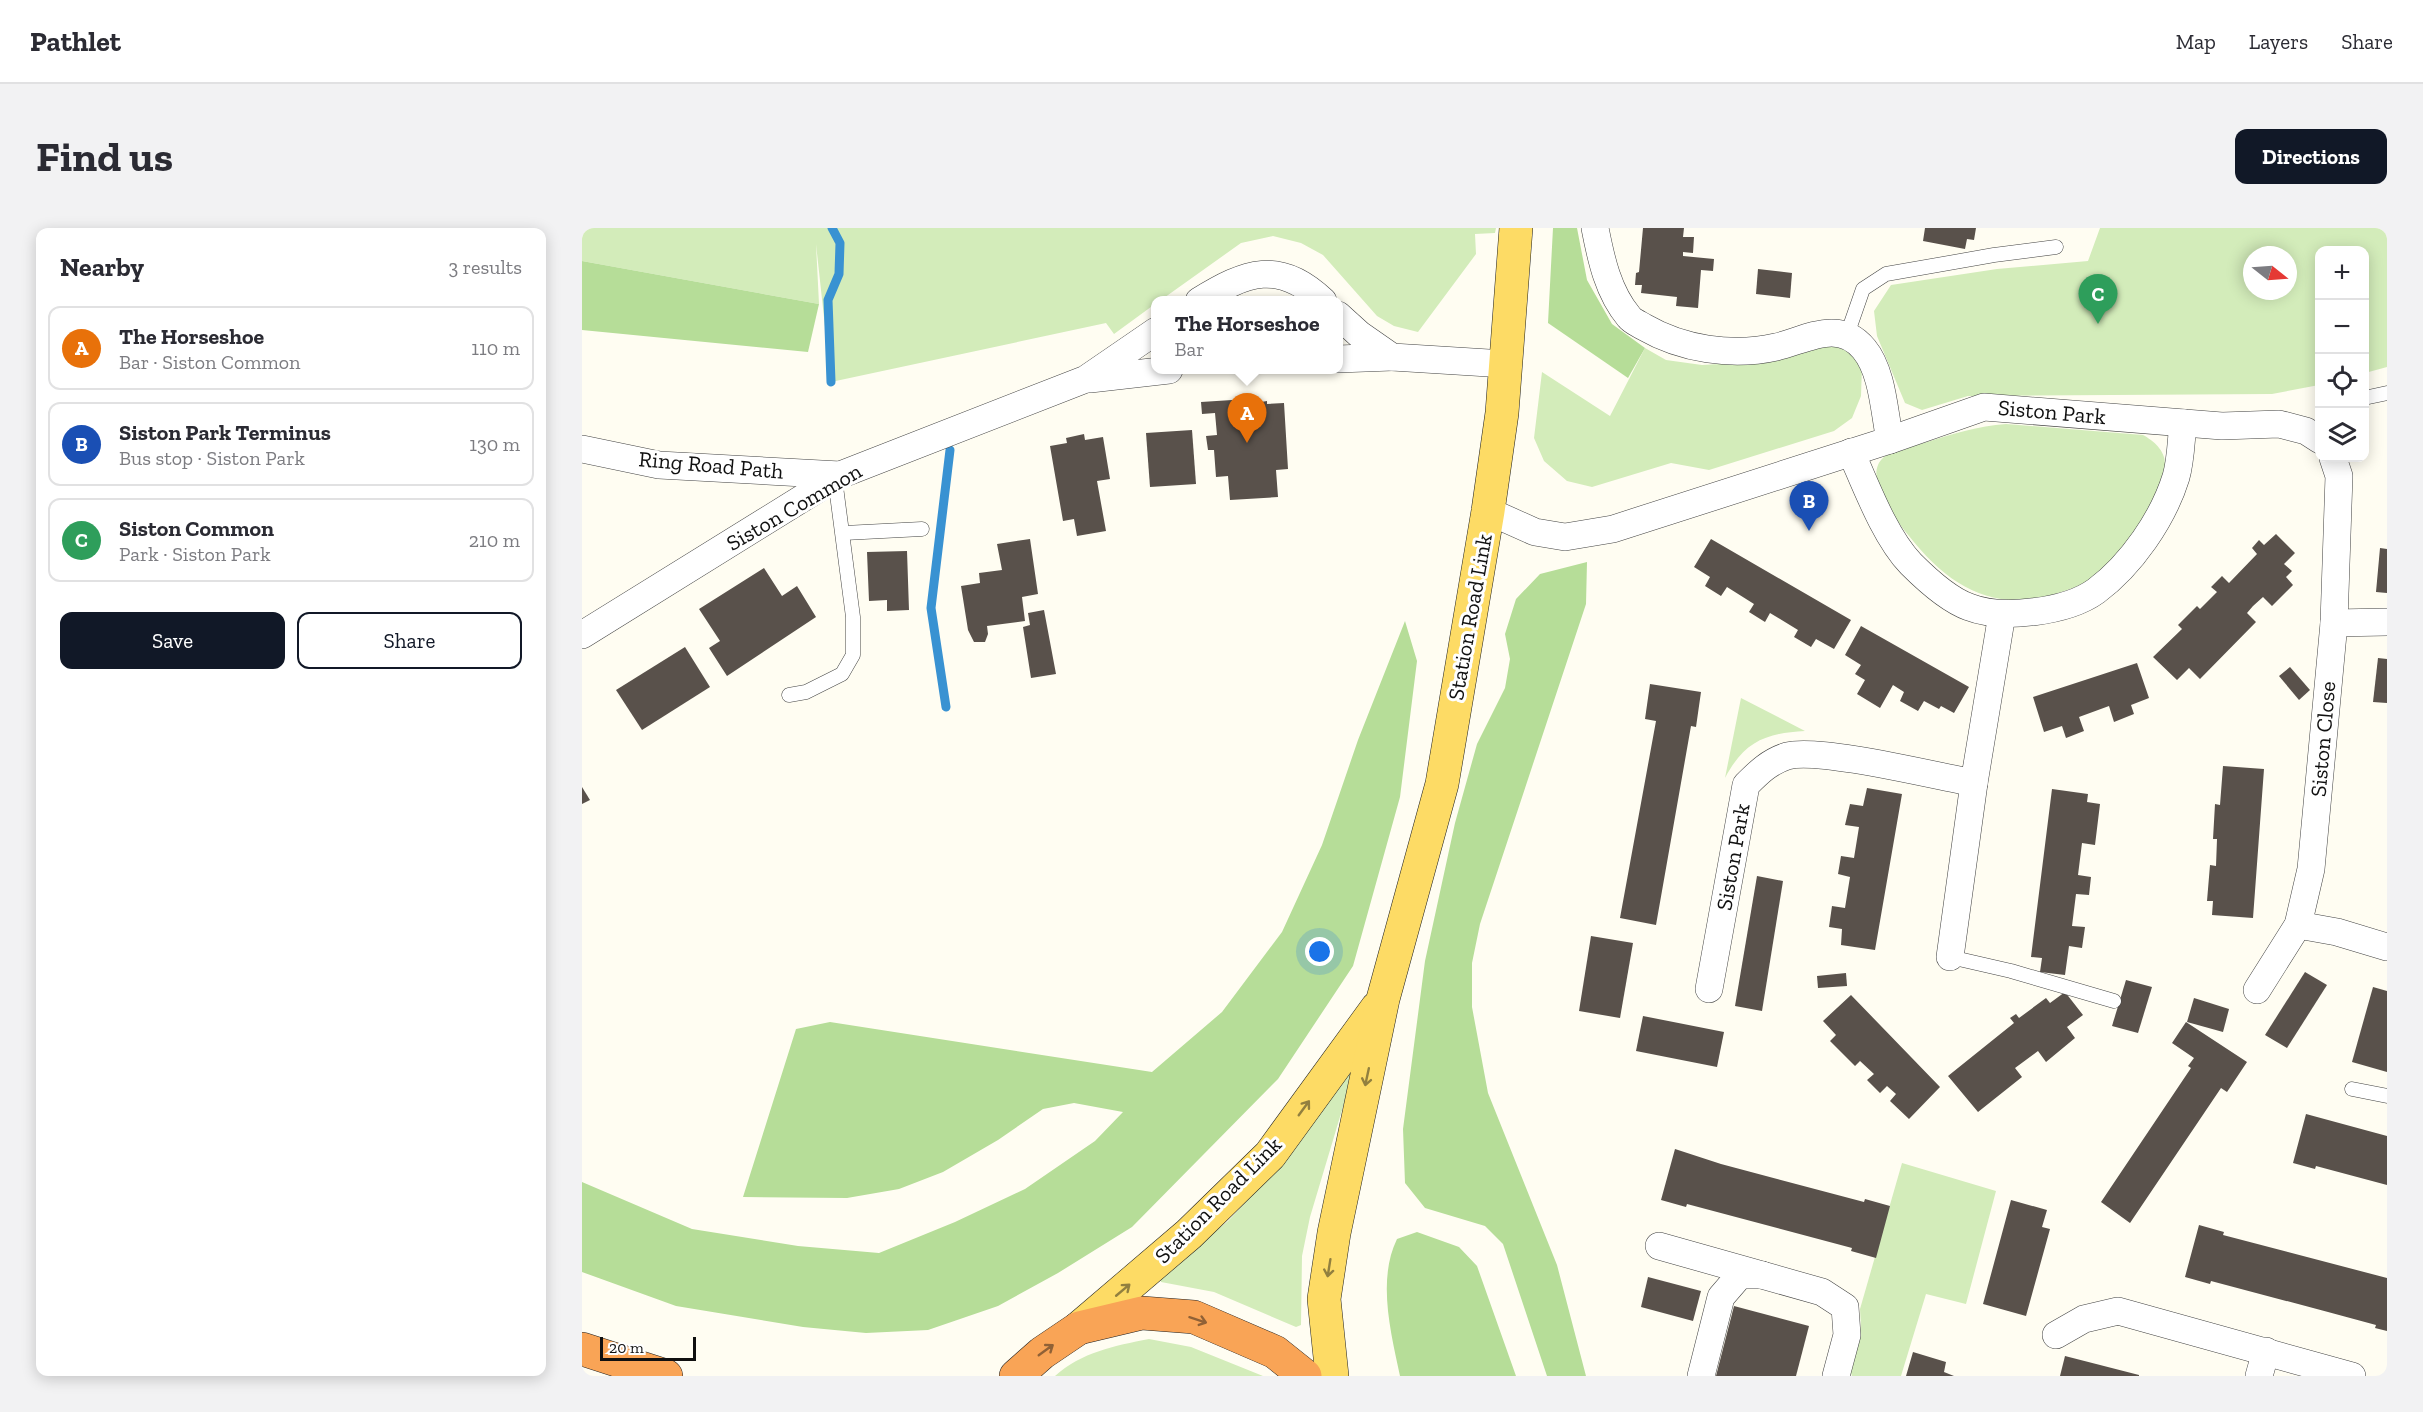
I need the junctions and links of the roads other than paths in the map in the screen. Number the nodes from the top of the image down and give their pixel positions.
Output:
1 (1516, 228) edge
2 (1595, 228) edge
3 (2056, 247) dead end
4 (1207, 296) edge
5 (1319, 296) edge
6 (1343, 320) edge
7 (1151, 334) edge
8 (1847, 335) junction
9 (1392, 357) junction
10 (1343, 359) edge
11 (1505, 364) junction
12 (1151, 371) edge
13 (1086, 379) junction
14 (2387, 393) edge
15 (2369, 397) edge
16 (2183, 423) junction
17 (2315, 430) edge
18 (1890, 440) junction
19 (582, 449) edge
20 (1851, 452) junction
21 (2336, 466) edge
22 (838, 477) junction
23 (1488, 511) junction
24 (922, 529) dead end
25 (844, 533) junction
26 (2002, 614) junction
27 (2387, 622) edge
28 (2334, 623) junction
29 (582, 635) edge
30 (789, 695) dead end
31 (1974, 783) junction
32 (2298, 925) junction
33 (2387, 947) edge
34 (1950, 957) joint
35 (1709, 989) dead end
36 (2257, 990) dead end
37 (1383, 999) junction
38 (2114, 1001) dead end
39 (2352, 1089) dead end
40 (2387, 1096) edge
41 (1659, 1246) dead end
42 (1763, 1275) junction
43 (1079, 1328) junction
44 (2056, 1335) dead end
45 (586, 1347) edge
46 (2263, 1363) edge
47 (666, 1376) edge
48 (1016, 1376) edge
49 (1305, 1376) edge
50 (1332, 1376) edge
51 (1701, 1376) edge
52 (1836, 1376) edge
53 (2352, 1376) edge

1 - 11 main road, Station Road Link
2 - 8 street
3 - 8 lane
4 - 5 street
6 - 9 street
7 - 13 street, Siston Common
8 - 18 street
9 - 10 street
9 - 11 street
11 - 23 main road, Station Road Link
12 - 13 street, Siston Common
13 - 22 street, Siston Common
14 - 15 lane
16 - 17 street, Siston Park
16 - 18 street, Siston Park
16 - 26 street
18 - 20 street, Siston Park
19 - 22 street, Ring Road Path
20 - 23 street, Siston Park
20 - 26 street
21 - 28 street, Siston Close
22 - 25 lane
22 - 29 street, Siston Common
23 - 37 main road, Station Road Link
24 - 25 lane
25 - 30 lane
26 - 31 street
27 - 28 street
28 - 32 street, Siston Close
31 - 34 street
31 - 35 street, Siston Park
32 - 33 street
32 - 36 street, Siston Close
34 - 38 lane
43 -> 37 main road, Station Road Link
37 -> 50 main road, Station Road Link
39 - 40 lane
41 - 42 street
42 - 51 street
42 - 52 street
48 -> 43 highway
43 -> 49 highway
44 - 46 street
45 - 47 highway
46 - 53 street

